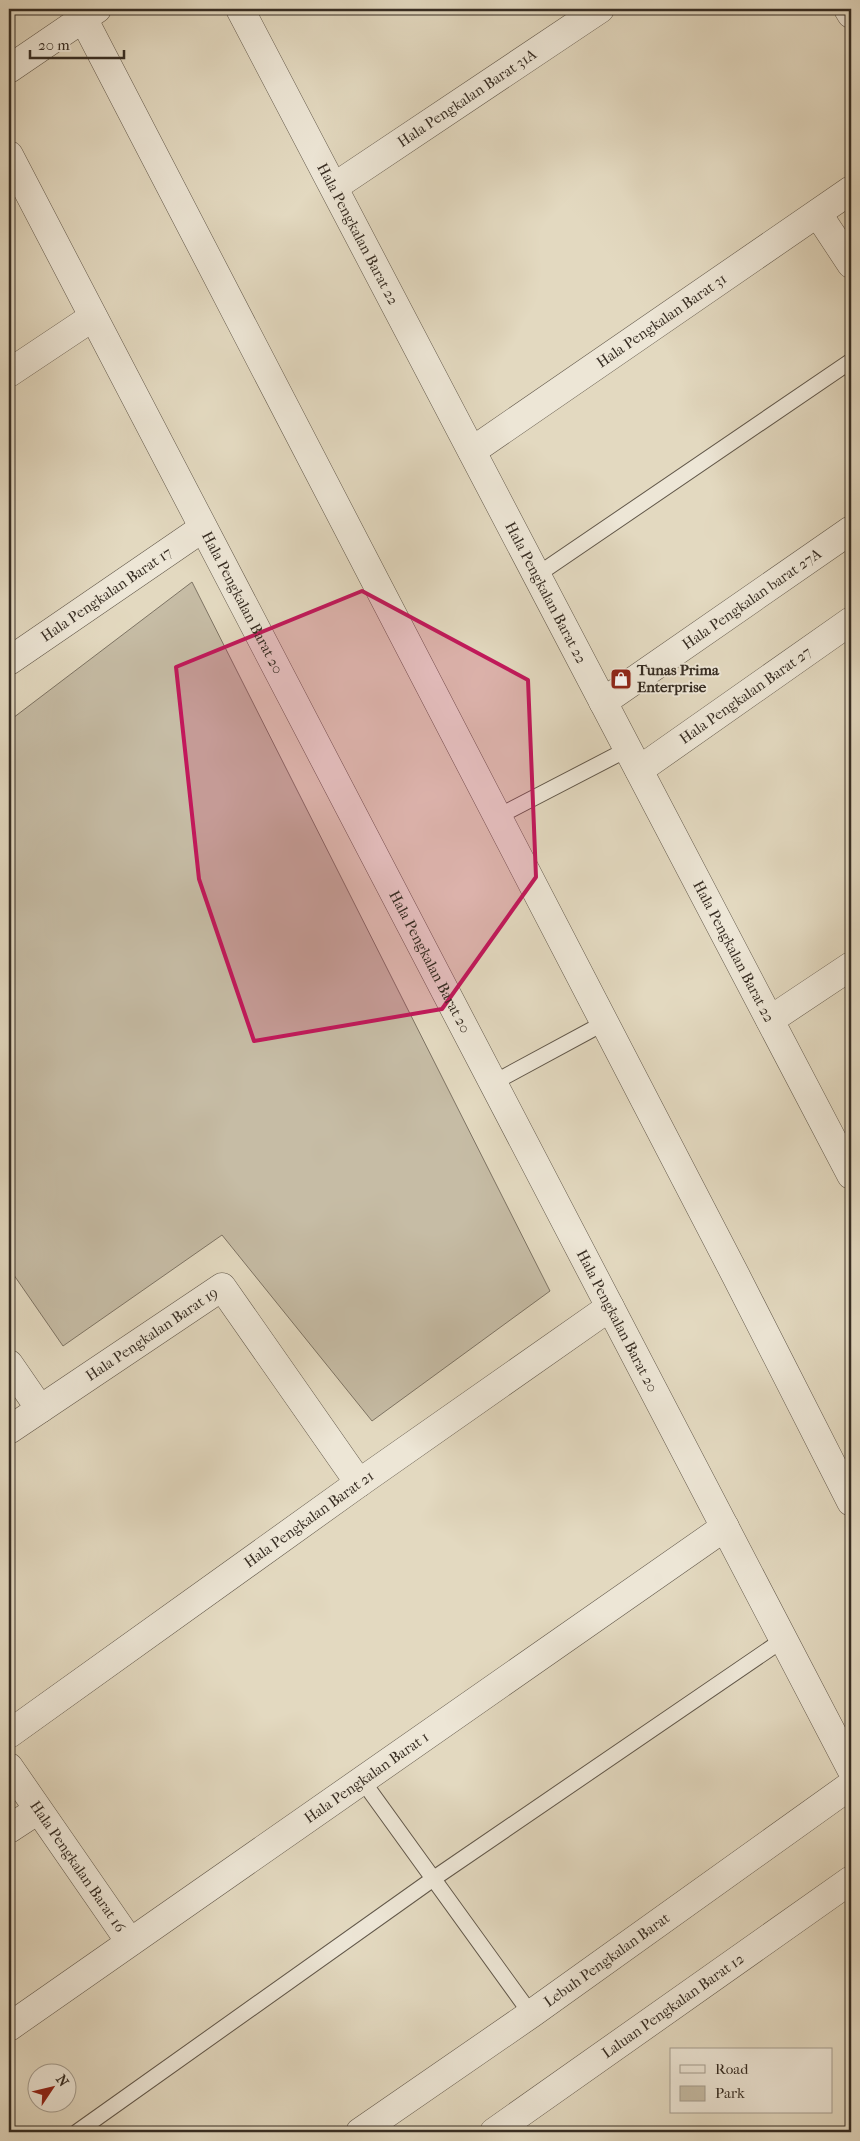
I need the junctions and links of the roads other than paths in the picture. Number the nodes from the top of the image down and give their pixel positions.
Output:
1 (240, 9) edge
2 (600, 9) edge
3 (848, 9) edge
4 (90, 13) edge
5 (851, 14) edge
6 (9, 70) edge
7 (9, 155) edge
8 (334, 188) junction
9 (851, 190) edge
10 (818, 214) junction
11 (851, 264) edge
12 (93, 317) junction
13 (851, 361) edge
14 (9, 373) edge
15 (472, 451) junction
16 (204, 528) junction
17 (851, 530) edge
18 (537, 575) junction
19 (851, 621) edge
20 (9, 661) edge
21 (603, 702) junction
22 (634, 759) junction
23 (497, 817) junction
24 (851, 966) edge
25 (770, 1020) junction
26 (604, 1023) junction
27 (493, 1083) junction
28 (851, 1175) edge
29 (610, 1307) junction
30 (9, 1364) edge
31 (40, 1409) junction
32 (9, 1430) edge
33 (359, 1483) junction
34 (851, 1502) edge
35 (725, 1527) junction
36 (784, 1639) junction
37 (9, 1734) edge
38 (9, 1767) edge
39 (851, 1769) edge
40 (362, 1780) junction
41 (851, 1785) edge
42 (38, 1810) junction
43 (9, 1829) edge
44 (433, 1879) junction
45 (851, 1880) edge
46 (130, 1942) junction
47 (530, 2014) junction
48 (9, 2027) edge
49 (76, 2132) edge
50 (360, 2132) edge
51 (494, 2132) edge

1 - 8 street, Hala Pengkalan Barat 22
2 - 8 street, Hala Pengkalan Barat 31A
3 - 5 street
4 - 6 street
4 - 23 street
7 - 12 street, Hala Pengkalan Barat 20
8 - 15 street, Hala Pengkalan Barat 22
9 - 10 street, Hala Pengkalan Barat 31
10 - 11 street
10 - 15 street, Hala Pengkalan Barat 31
12 - 14 street
12 - 16 street, Hala Pengkalan Barat 20
13 - 18 lane
15 - 18 street, Hala Pengkalan Barat 22
16 - 20 street, Hala Pengkalan Barat 17
16 - 27 street, Hala Pengkalan Barat 20
17 - 21 street, Hala Pengkalan barat 27A
18 - 21 street, Hala Pengkalan Barat 22
19 - 22 street, Hala Pengkalan Barat 27
21 - 22 street, Hala Pengkalan Barat 22
22 - 23 lane
22 - 25 street, Hala Pengkalan Barat 22
23 - 26 street
24 - 25 street
25 - 28 street, Hala Pengkalan Barat 22
26 - 27 lane
26 - 34 street
27 - 29 street, Hala Pengkalan Barat 20
29 - 33 street, Hala Pengkalan Barat 21
29 - 35 street, Hala Pengkalan Barat 20
30 - 31 street
31 - 32 street, Hala Pengkalan Barat 19
31 - 33 street, Hala Pengkalan Barat 19
33 - 37 street, Hala Pengkalan Barat 21
35 - 36 street, Hala Pengkalan Barat 20
35 - 40 street, Hala Pengkalan Barat 1
36 - 39 street, Hala Pengkalan Barat 20
36 - 44 lane
38 - 42 street, Hala Pengkalan Barat 16
40 - 44 lane
40 - 46 street, Hala Pengkalan Barat 1
41 - 47 street, Lebuh Pengkalan Barat
42 - 43 street
42 - 46 street, Hala Pengkalan Barat 16
44 - 47 lane
44 - 49 lane
45 - 51 street, Laluan Pengkalan Barat 12
46 - 48 street, Hala Pengkalan Barat 1
47 - 50 street, Lebuh Pengkalan Barat

